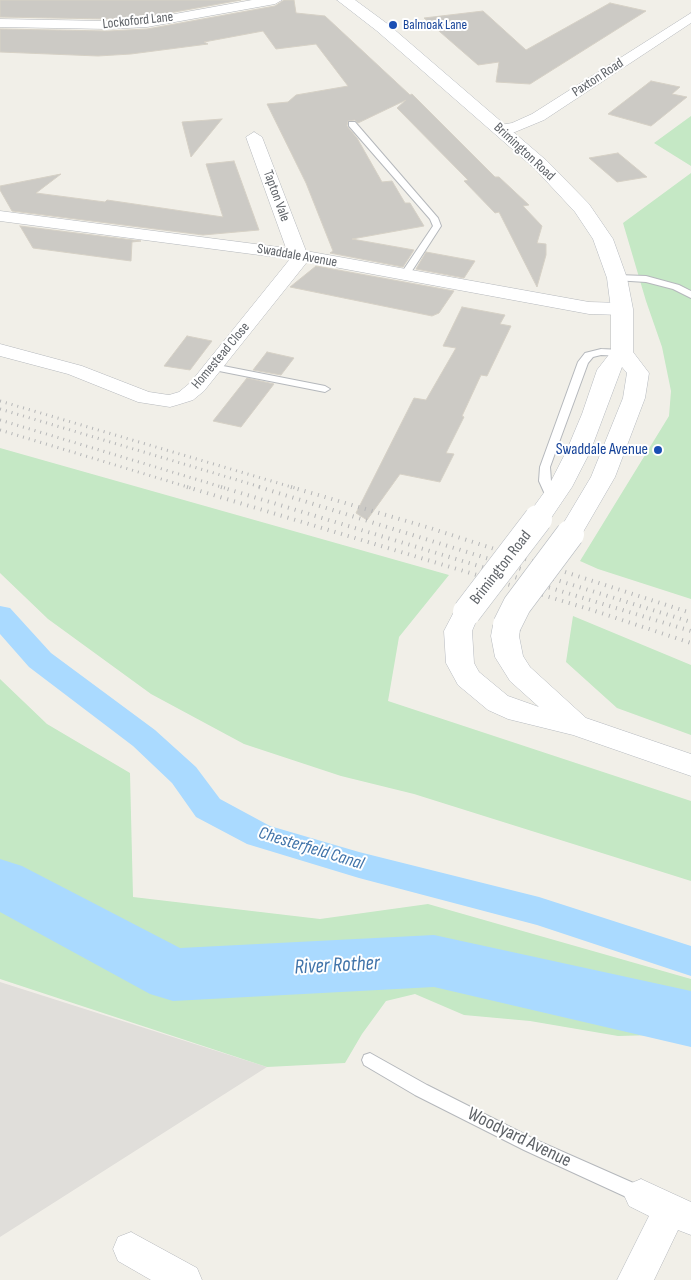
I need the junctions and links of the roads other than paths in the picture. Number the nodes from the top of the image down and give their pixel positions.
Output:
1 (274, 0) edge
2 (345, 0) edge
3 (691, 17) edge
4 (0, 23) edge
5 (352, 124) dead end
6 (500, 129) junction
7 (254, 137) dead end
8 (0, 216) edge
9 (300, 256) junction
10 (405, 275) junction
11 (617, 278) junction
12 (691, 295) edge
13 (622, 309) junction
14 (0, 350) edge
15 (622, 352) junction
16 (213, 367) junction
17 (325, 389) dead end
18 (579, 726) junction
19 (691, 765) edge
20 (370, 1060) dead end
21 (668, 1207) edge
22 (131, 1249) dead end
23 (184, 1280) edge
24 (636, 1280) edge

1 - 4 street, Lockoford Lane
2 - 6 main road, Brimington Road
3 - 6 street, Paxton Road
5 - 10 lane
6 - 11 main road, Brimington Road
7 - 9 street, Tapton Vale
8 - 9 street, Swaddale Avenue
9 - 10 street, Swaddale Avenue
9 - 16 street, Homestead Close
10 - 13 street, Swaddale Avenue
11 - 12 lane
11 - 13 main road, Brimington Road
13 - 15 main road, Brimington Road
14 - 16 street, Homestead Close
15 - 18 main road, Brimington Road, bridge
15 - 18 main road, Brimington Road, bridge
16 - 17 lane
18 - 19 main road, Brimington Road
20 - 21 lane, Woodyard Avenue
21 - 24 street, Woodyard Avenue
22 - 23 street

